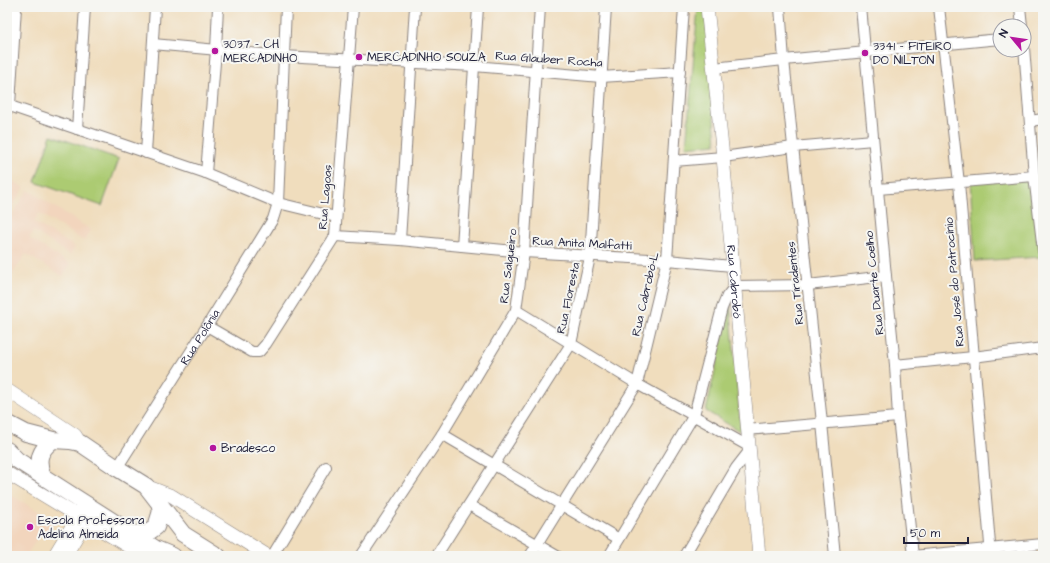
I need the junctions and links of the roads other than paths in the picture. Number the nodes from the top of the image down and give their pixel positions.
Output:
1 (16, 7) edge
2 (85, 7) edge
3 (155, 7) edge
4 (218, 7) edge
5 (286, 7) edge
6 (353, 7) edge
7 (415, 7) edge
8 (478, 7) edge
9 (540, 7) edge
10 (606, 7) edge
11 (684, 7) edge
12 (707, 7) edge
13 (780, 7) edge
14 (861, 7) edge
15 (939, 7) edge
16 (1020, 7) edge
17 (1021, 18) edge
18 (992, 40) edge
19 (153, 44) junction
20 (943, 44) junction
21 (216, 50) junction
22 (865, 52) junction
23 (283, 56) junction
24 (1025, 58) edge
25 (349, 59) junction
26 (784, 60) junction
27 (411, 63) junction
28 (474, 66) junction
29 (714, 68) junction
30 (536, 71) junction
31 (680, 72) junction
32 (601, 77) junction
33 (8, 107) edge
34 (1043, 119) edge
35 (1030, 121) junction
36 (77, 129) junction
37 (873, 140) junction
38 (793, 147) junction
39 (146, 154) junction
40 (723, 157) junction
41 (674, 161) junction
42 (206, 174) junction
43 (1034, 176) junction
44 (959, 183) junction
45 (878, 189) junction
46 (278, 203) junction
47 (336, 217) junction
48 (335, 236) junction
49 (400, 240) junction
50 (462, 246) junction
51 (1043, 251) edge
52 (524, 252) junction
53 (590, 257) junction
54 (667, 260) junction
55 (732, 266) junction
56 (886, 276) junction
57 (808, 285) junction
58 (734, 286) junction
59 (516, 310) junction
60 (207, 326) junction
61 (571, 344) junction
62 (1043, 348) edge
63 (973, 357) junction
64 (895, 365) junction
65 (636, 384) junction
66 (7, 390) edge
67 (694, 415) junction
68 (898, 417) junction
69 (7, 423) edge
70 (822, 423) junction
71 (747, 430) junction
72 (442, 434) junction
73 (53, 440) junction
74 (80, 443) junction
75 (750, 448) junction
76 (7, 450) edge
77 (494, 466) junction
78 (326, 467) dead end
79 (116, 468) junction
80 (7, 473) edge
81 (42, 475) junction
82 (146, 486) junction
83 (159, 502) junction
84 (469, 505) junction
85 (562, 505) junction
86 (87, 512) junction
87 (134, 534) junction
88 (619, 539) junction
89 (1043, 544) edge
90 (537, 545) junction
91 (991, 553) edge
92 (155, 554) edge
93 (54, 556) edge
94 (65, 556) edge
95 (173, 556) edge
96 (218, 556) edge
97 (268, 556) edge
98 (272, 556) edge
99 (361, 556) edge
100 (436, 556) edge
101 (530, 556) edge
102 (557, 556) edge
103 (609, 556) edge
104 (684, 556) edge
105 (759, 556) edge
106 (835, 556) edge
107 (913, 556) edge

1 - 33 street
2 - 36 street
3 - 19 street
4 - 21 street
5 - 23 street, Rua Polônia
6 - 25 street, Rua Lagoas
7 - 27 street
8 - 28 street
9 - 30 street, Rua Salgueiro
10 - 32 street, Rua Floresta
11 - 31 street, Rua Cabrobó-L
12 - 29 street, Rua Cabrobó
13 - 26 street, Rua Tiradentes
14 - 22 street, Rua Duarte Coelho
15 - 20 street, Rua José do Patrocínio
16 - 17 street
18 - 20 street
19 - 21 street, Rua Glauber Rocha
19 - 39 street
20 - 22 street
20 - 44 street, Rua José do Patrocínio
21 - 23 street, Rua Glauber Rocha
21 - 42 street
22 - 26 street
22 - 37 street, Rua Duarte Coelho
23 - 25 street, Rua Glauber Rocha
23 - 46 street, Rua Polônia
24 - 35 street
25 - 27 street, Rua Glauber Rocha
25 - 47 street, Rua Lagoas
26 - 29 street
26 - 38 street, Rua Tiradentes
27 - 28 street, Rua Glauber Rocha
27 - 49 street
28 - 30 street, Rua Glauber Rocha
28 - 50 street
29 - 40 street, Rua Cabrobó
30 - 32 street, Rua Glauber Rocha
30 - 52 street, Rua Salgueiro
31 - 32 street, Rua Glauber Rocha
31 - 41 street, Rua Cabrobó-L
32 - 53 street, Rua Floresta
33 - 36 street
34 - 35 street
35 - 43 street
36 - 39 street
37 - 38 street
37 - 45 street, Rua Duarte Coelho
38 - 40 street
38 - 57 street, Rua Tiradentes
39 - 42 street
40 - 41 street
40 - 55 street, Rua Cabrobó
41 - 54 street, Rua Cabrobó-L
42 - 46 street
43 - 44 street
43 - 51 street
44 - 45 street
44 - 63 street, Rua José do Patrocínio
45 - 56 street, Rua Duarte Coelho
46 - 47 street
46 - 60 street, Rua Polônia
47 - 48 street, Rua Lagoas
48 - 49 street, Rua Anita Malfatti
48 - 60 street, Rua Lagoas
49 - 50 street, Rua Anita Malfatti
50 - 52 street, Rua Anita Malfatti
52 - 53 street, Rua Anita Malfatti
52 - 59 street, Rua Salgueiro
53 - 54 street, Rua Anita Malfatti
53 - 61 street, Rua Floresta
54 - 55 street, Rua Anita Malfatti
54 - 65 street, Rua Cabrobó-L
55 - 58 street, Rua Cabrobó
56 - 57 street
56 - 64 street, Rua Duarte Coelho
57 - 58 street
57 - 70 street, Rua Tiradentes
58 - 67 street
58 - 71 street, Rua Cabrobó
59 - 61 street
59 - 72 street, Rua Salgueiro
60 - 79 street, Rua Polônia
61 - 65 street
61 - 77 street, Rua Floresta
62 - 63 street
63 - 64 street
63 - 91 street, Rua José do Patrocínio
64 - 68 street, Rua Duarte Coelho
65 - 67 street
65 - 85 street, Rua Cabrobó-L
66 - 74 street
67 - 75 street
67 - 88 street
68 - 70 street
68 - 107 street, Rua Duarte Coelho
69 - 73 main road
70 - 71 street
70 - 106 street, Rua Tiradentes
71 - 75 street, Rua Cabrobó
72 - 77 street
72 - 99 street, Rua Salgueiro
73 - 74 main road
73 - 81 main road
74 - 79 main road
75 - 104 street
75 - 105 street, Rua Cabrobó
76 - 81 main road
77 - 84 street, Rua Floresta
77 - 85 street
78 - 98 street
79 - 82 main road
80 - 86 street
81 - 86 main road
82 - 83 main road
82 - 97 street
83 - 87 main road
83 - 96 main road
84 - 90 street
84 - 100 street, Rua Floresta
85 - 88 street
85 - 90 street, Rua Cabrobó-L
86 - 87 main road
86 - 92 street
86 - 93 street
86 - 94 street
87 - 92 main road
88 - 103 street
89 - 91 street
90 - 101 street, Rua Cabrobó-L
90 - 102 street
91 - 107 street
92 - 95 main road

